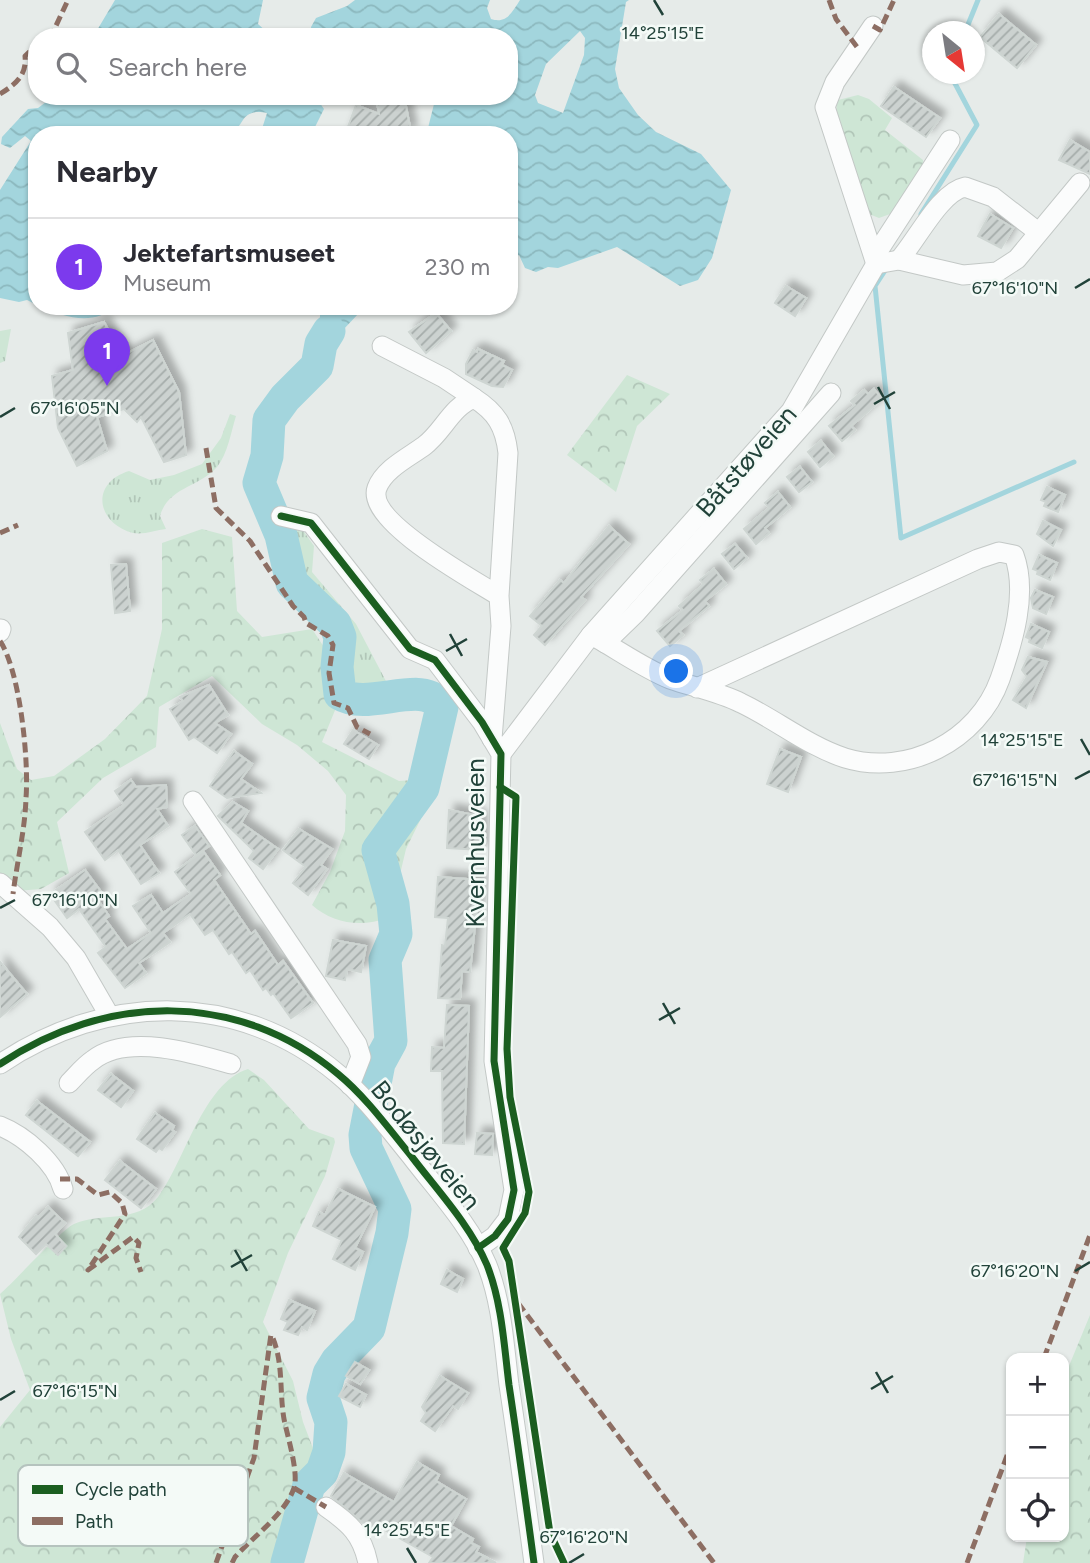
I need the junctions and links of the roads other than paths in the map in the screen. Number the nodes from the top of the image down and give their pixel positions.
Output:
1 (873, 26) dead end
2 (950, 140) dead end
3 (1080, 183) dead end
4 (1038, 232) junction
5 (899, 260) junction
6 (876, 264) junction
7 (382, 346) dead end
8 (831, 393) dead end
9 (474, 398) junction
10 (281, 516) dead end
11 (499, 596) junction
12 (598, 639) junction
13 (697, 688) junction
14 (496, 747) junction
15 (193, 801) dead end
16 (0, 883) edge
17 (108, 1016) junction
18 (0, 1064) edge
19 (231, 1064) dead end
20 (69, 1083) dead end
21 (350, 1085) junction
22 (0, 1126) edge
23 (63, 1189) dead end
24 (478, 1248) junction
25 (326, 1507) dead end
26 (368, 1563) edge
27 (534, 1563) edge

1 - 6 street
2 - 6 street, Båtstøveien
3 - 4 street
4 - 5 street
4 - 5 street
5 - 6 street
6 - 12 street, Båtstøveien
7 - 9 street
8 - 12 street
9 - 11 street
9 - 11 street
10 - 14 street, Kvernhusveien
11 - 14 street
12 - 13 street
12 - 14 street, Båtstøveien
13 - 13 street
14 - 24 street, Kvernhusveien
15 - 21 street, Bodøsjøveien
16 - 17 street
17 - 18 street, Bodøsjøveien
17 - 21 street, Bodøsjøveien
19 - 20 street
21 - 24 street, Bodøsjøveien
22 - 23 street
24 - 27 street, Bodøsjøveien
25 - 26 street

